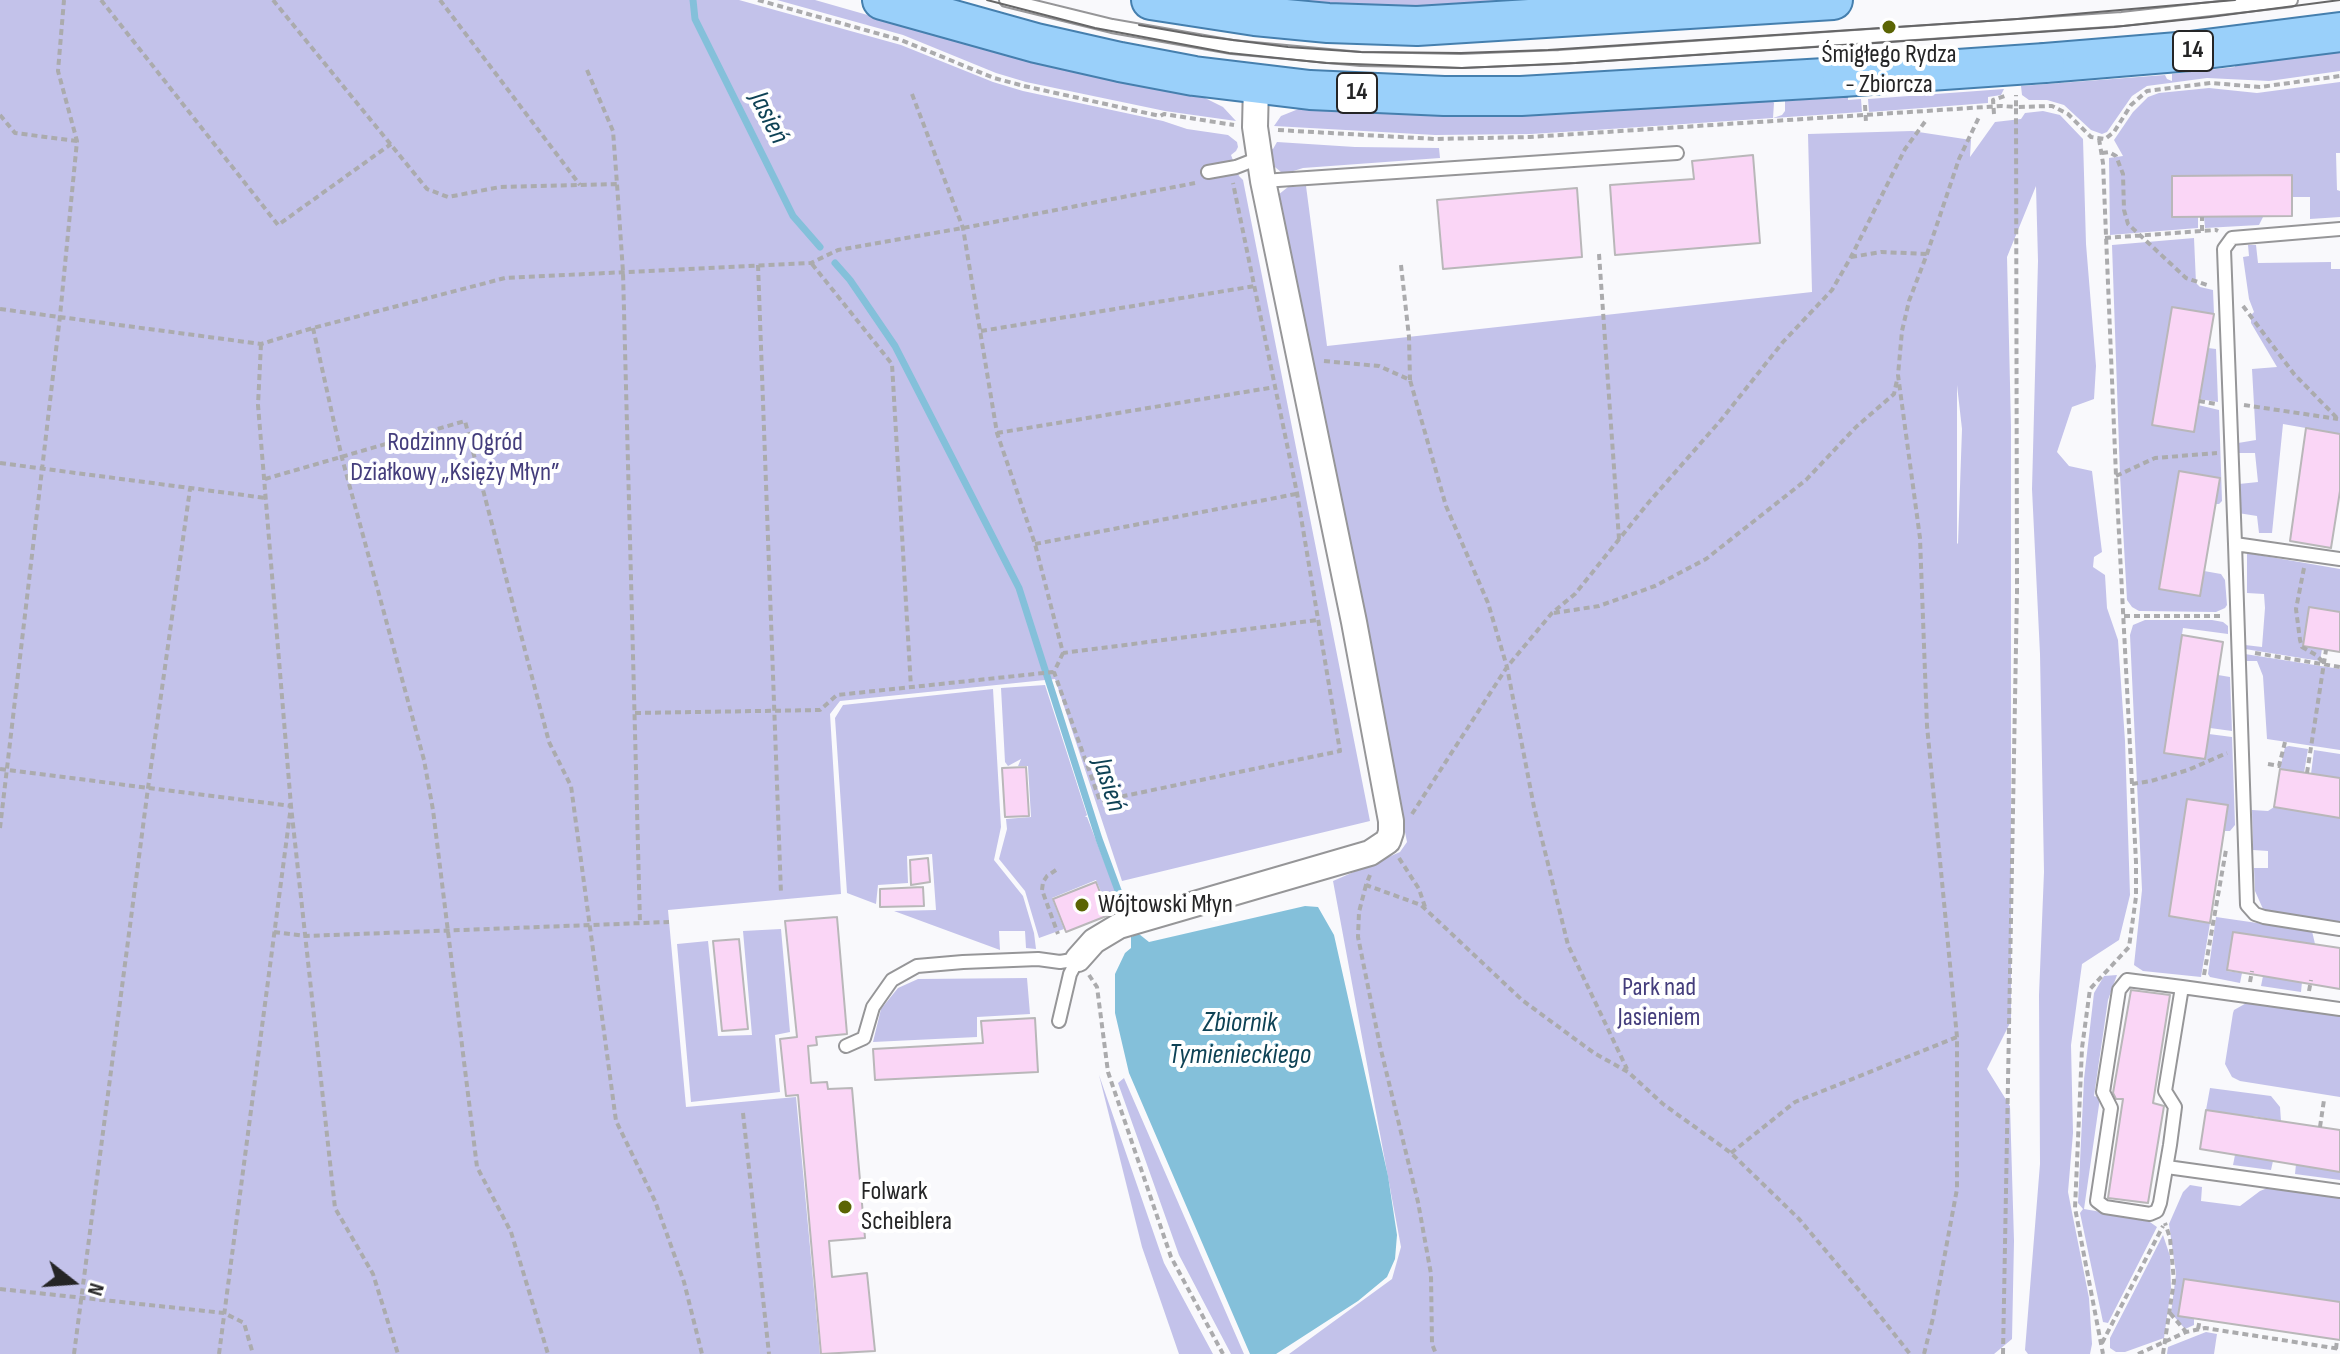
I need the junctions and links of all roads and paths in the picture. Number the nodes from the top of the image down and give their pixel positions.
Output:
1 (64, 0) edge
2 (101, 0) edge
3 (273, 0) edge
4 (440, 0) edge
5 (758, 0) edge
6 (882, 0) edge
7 (1006, 0) edge
8 (1151, 0) edge
9 (1833, 0) edge
10 (2291, 0) edge
11 (1217, 6) edge
12 (2340, 32) edge
13 (587, 70) dead end
14 (2340, 76) edge
15 (1256, 84) junction
16 (1853, 88) junction
17 (2008, 89) dead end
18 (2016, 89) dead end
19 (912, 94) dead end
20 (1994, 106) junction
21 (2016, 107) junction
22 (1994, 114) dead end
23 (0, 115) edge
24 (1865, 115) junction
25 (1980, 115) dead end
26 (1927, 119) dead end
27 (1866, 123) dead end
28 (1240, 125) dead end
29 (1271, 130) dead end
30 (2102, 139) junction
31 (77, 141) junction
32 (391, 144) junction
33 (2109, 152) dead end
34 (1677, 153) dead end
35 (1261, 170) junction
36 (1208, 172) dead end
37 (1234, 172) junction
38 (617, 184) junction
39 (580, 185) junction
40 (2202, 217) dead end
41 (963, 228) junction
42 (2340, 229) edge
43 (2202, 231) junction
44 (2105, 238) junction
45 (2228, 240) junction
46 (1599, 254) dead end
47 (1927, 254) junction
48 (1851, 257) junction
49 (811, 263) junction
50 (758, 265) junction
51 (1401, 265) dead end
52 (623, 272) junction
53 (1255, 286) junction
54 (0, 309) edge
55 (60, 316) junction
56 (313, 328) junction
57 (981, 331) junction
58 (261, 344) junction
59 (1299, 359) junction
60 (1898, 375) junction
61 (1410, 380) junction
62 (1275, 387) junction
63 (2199, 401) dead end
64 (2228, 402) junction
65 (2340, 420) edge
66 (997, 433) junction
67 (2224, 453) dead end
68 (342, 458) junction
69 (0, 463) edge
70 (43, 469) junction
71 (2116, 476) junction
72 (265, 479) junction
73 (190, 489) junction
74 (1297, 493) junction
75 (266, 498) junction
76 (1619, 539) junction
77 (1035, 544) junction
78 (2235, 544) junction
79 (2340, 559) edge
80 (2305, 562) dead end
81 (1552, 613) junction
82 (2238, 615) junction
83 (2124, 616) junction
84 (1318, 620) junction
85 (2326, 650) dead end
86 (2238, 651) junction
87 (1063, 653) junction
88 (2324, 665) junction
89 (1507, 667) junction
90 (2340, 667) edge
91 (1054, 672) junction
92 (911, 688) junction
93 (774, 712) junction
94 (635, 713) junction
95 (2285, 742) dead end
96 (2234, 750) dead end
97 (2268, 764) dead end
98 (0, 769) edge
99 (7, 770) junction
100 (2307, 773) dead end
101 (2132, 784) junction
102 (148, 788) junction
103 (291, 806) junction
104 (0, 828) edge
105 (1384, 844) junction
106 (2226, 849) dead end
107 (1056, 870) dead end
108 (1366, 885) junction
109 (781, 894) dead end
110 (1426, 910) junction
111 (669, 922) dead end
112 (640, 924) junction
113 (591, 925) junction
114 (2340, 929) edge
115 (448, 930) junction
116 (274, 932) junction
117 (1058, 934) dead end
118 (306, 936) junction
119 (1078, 959) junction
120 (2103, 973) dead end
121 (2203, 982) dead end
122 (2182, 987) junction
123 (2340, 1009) edge
124 (1059, 1021) dead end
125 (1957, 1037) junction
126 (846, 1046) dead end
127 (1628, 1072) junction
128 (2324, 1100) dead end
129 (743, 1113) dead end
130 (2320, 1127) dead end
131 (1731, 1153) junction
132 (2167, 1167) junction
133 (2340, 1191) edge
134 (0, 1289) edge
135 (81, 1297) junction
136 (224, 1313) junction
137 (2170, 1313) junction
138 (2200, 1319) dead end
139 (2242, 1326) dead end
140 (2198, 1329) junction
141 (2186, 1332) junction
142 (2241, 1333) junction
143 (2303, 1335) dead end
144 (2337, 1340) dead end
145 (2166, 1342) junction
146 (2301, 1342) junction
147 (2101, 1345) dead end
148 (2338, 1349) edge
149 (74, 1354) edge
150 (219, 1354) edge
151 (253, 1354) edge
152 (398, 1354) edge
153 (548, 1354) edge
154 (702, 1354) edge
155 (769, 1354) edge
156 (1223, 1354) edge
157 (1436, 1354) edge
158 (1910, 1354) edge
159 (1924, 1354) edge
160 (2003, 1354) edge
161 (2138, 1354) edge
162 (2163, 1354) edge

1 - 31 path
2 - 32 path
3 - 32 path
4 - 39 path
5 - 28 path
6 - 15 main road, 14
7 - 10 lane
8 - 11 main road
9 - 11 main road
12 - 16 main road, 14, bridge
13 - 38 path
14 - 30 path
15 - 16 main road, 14
15 - 35 street
16 - 24 path
17 - 20 path
18 - 21 path
19 - 41 path
20 - 21 path
20 - 22 path
20 - 24 path
21 - 30 path
21 - 160 path
23 - 31 path
24 - 27 path
24 - 29 path
25 - 47 path
26 - 48 path
30 - 33 path
30 - 44 path
31 - 55 path
32 - 39 path
34 - 35 lane
35 - 37 lane
35 - 59 street
36 - 37 lane
37 - 41 path
37 - 53 path
38 - 39 path
38 - 52 path
40 - 43 path
41 - 49 path
41 - 57 path
42 - 45 lane
43 - 44 path
43 - 45 path
44 - 71 path
45 - 64 lane
46 - 76 path
47 - 48 path
47 - 60 path
48 - 76 path
49 - 50 path
49 - 92 path
50 - 52 path
50 - 93 path
51 - 61 path
52 - 56 path
52 - 94 path
53 - 57 path
53 - 62 path
54 - 55 path
55 - 58 path
55 - 70 path
56 - 58 path
56 - 68 path
57 - 66 path
58 - 72 path
59 - 61 path
59 - 105 street
60 - 81 path
60 - 125 path
61 - 89 path
62 - 66 path
62 - 74 path
63 - 64 path
64 - 65 path
64 - 78 lane
66 - 77 path
67 - 71 path
68 - 72 path
68 - 113 path
68 - 115 path
69 - 70 path
70 - 73 path
70 - 99 path
71 - 83 path
72 - 75 path
73 - 75 path
73 - 102 path
74 - 77 path
74 - 84 path
75 - 103 path
76 - 81 path
77 - 87 path
78 - 79 lane
78 - 82 lane
80 - 88 path
81 - 89 path
82 - 83 path
82 - 86 lane
83 - 101 path
84 - 87 path
84 - 91 path
85 - 88 path
86 - 88 path
86 - 114 lane
87 - 91 path
88 - 90 path
88 - 100 path
89 - 105 path
89 - 127 path
91 - 92 path
92 - 93 path
93 - 94 path
93 - 109 path
94 - 112 path
95 - 97 path
96 - 101 path
98 - 99 path
99 - 102 path
99 - 104 path
101 - 120 path
102 - 103 path
102 - 135 path
103 - 116 path
103 - 118 path
105 - 108 path
105 - 110 path
105 - 119 street
106 - 121 path
107 - 117 path
108 - 110 path
108 - 157 path
110 - 127 path
111 - 112 path
112 - 113 path
113 - 115 path
113 - 154 path
115 - 118 path
115 - 153 path
116 - 118 path
116 - 136 path
118 - 152 path
119 - 124 lane
119 - 126 lane
119 - 156 path
122 - 123 lane
122 - 132 lane
122 - 132 lane
125 - 131 path
125 - 159 path
127 - 131 path
128 - 130 path
129 - 155 path
131 - 158 path
132 - 133 lane
134 - 135 path
135 - 136 path
135 - 149 path
136 - 150 path
136 - 151 path
137 - 141 path
137 - 145 path
137 - 147 path
138 - 140 path
139 - 142 path
140 - 141 path
140 - 142 path
141 - 145 path
142 - 146 path
143 - 146 path
144 - 148 path
145 - 161 path
145 - 162 path
146 - 148 path

